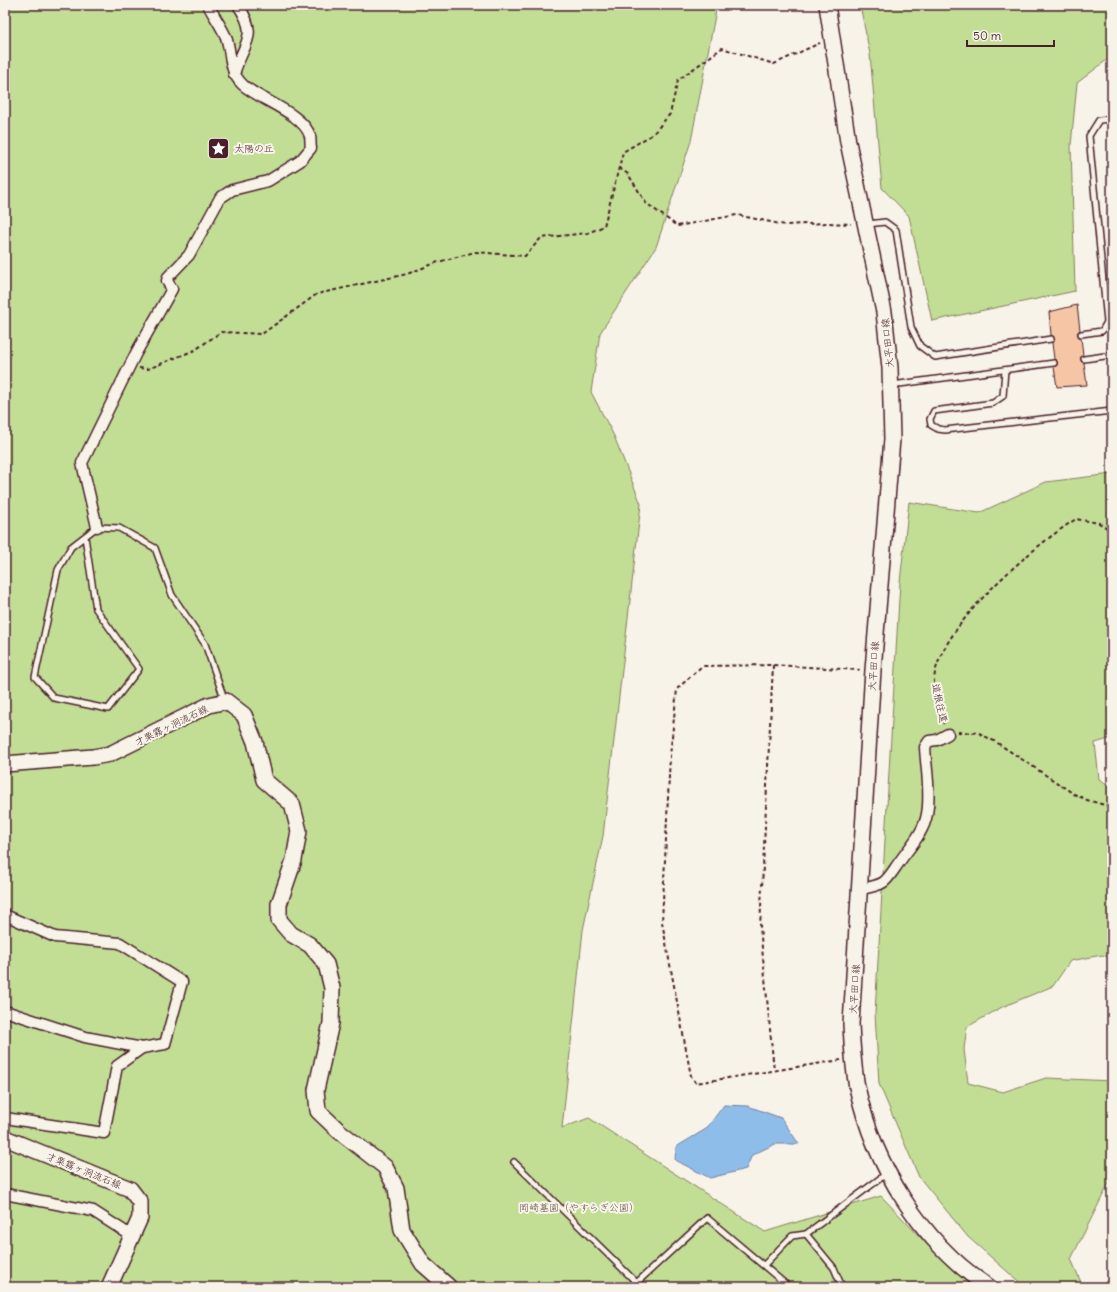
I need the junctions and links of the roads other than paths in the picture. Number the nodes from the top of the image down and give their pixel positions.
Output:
1 (208, 5) edge
2 (238, 5) edge
3 (827, 5) edge
4 (234, 74) junction
5 (1112, 119) edge
6 (865, 224) junction
7 (1081, 334) dead end
8 (1052, 339) dead end
9 (1112, 355) edge
10 (1084, 359) dead end
11 (1054, 363) dead end
12 (1005, 370) junction
13 (890, 385) junction
14 (1112, 411) edge
15 (97, 528) junction
16 (85, 537) dead end
17 (226, 702) junction
18 (948, 734) road end
19 (5, 764) edge
20 (861, 890) junction
21 (5, 915) edge
22 (5, 1011) edge
23 (142, 1048) junction
24 (5, 1118) edge
25 (5, 1138) edge
26 (514, 1162) dead end
27 (889, 1172) junction
28 (5, 1194) edge
29 (806, 1234) junction
30 (132, 1236) junction
31 (764, 1265) junction
32 (637, 1283) junction
33 (977, 1284) edge
34 (109, 1287) edge
35 (449, 1287) edge
36 (632, 1287) edge
37 (789, 1287) edge
38 (842, 1287) edge

1 - 4 street
2 - 4 street
3 - 6 street, 大平田口線
4 - 15 street
5 - 7 lane
6 - 8 lane
6 - 13 street, 大平田口線
9 - 10 lane
11 - 12 lane
12 - 13 lane
12 - 14 lane
13 - 20 street, 大平田口線
15 - 16 lane
15 - 17 lane
17 - 19 street, 才栗霧ヶ洞流石線
17 - 35 street
18 - 20 street, 道根往還
20 - 27 street, 大平田口線
21 - 23 street
22 - 23 street
23 - 24 street
25 - 30 street, 才栗霧ヶ洞流石線
26 - 32 lane
27 - 29 lane
27 - 33 street, 大平田口線
28 - 30 street
29 - 31 lane
29 - 38 lane
30 - 34 street, 才栗霧ヶ洞流石線
31 - 32 lane
31 - 37 lane
32 - 36 lane

